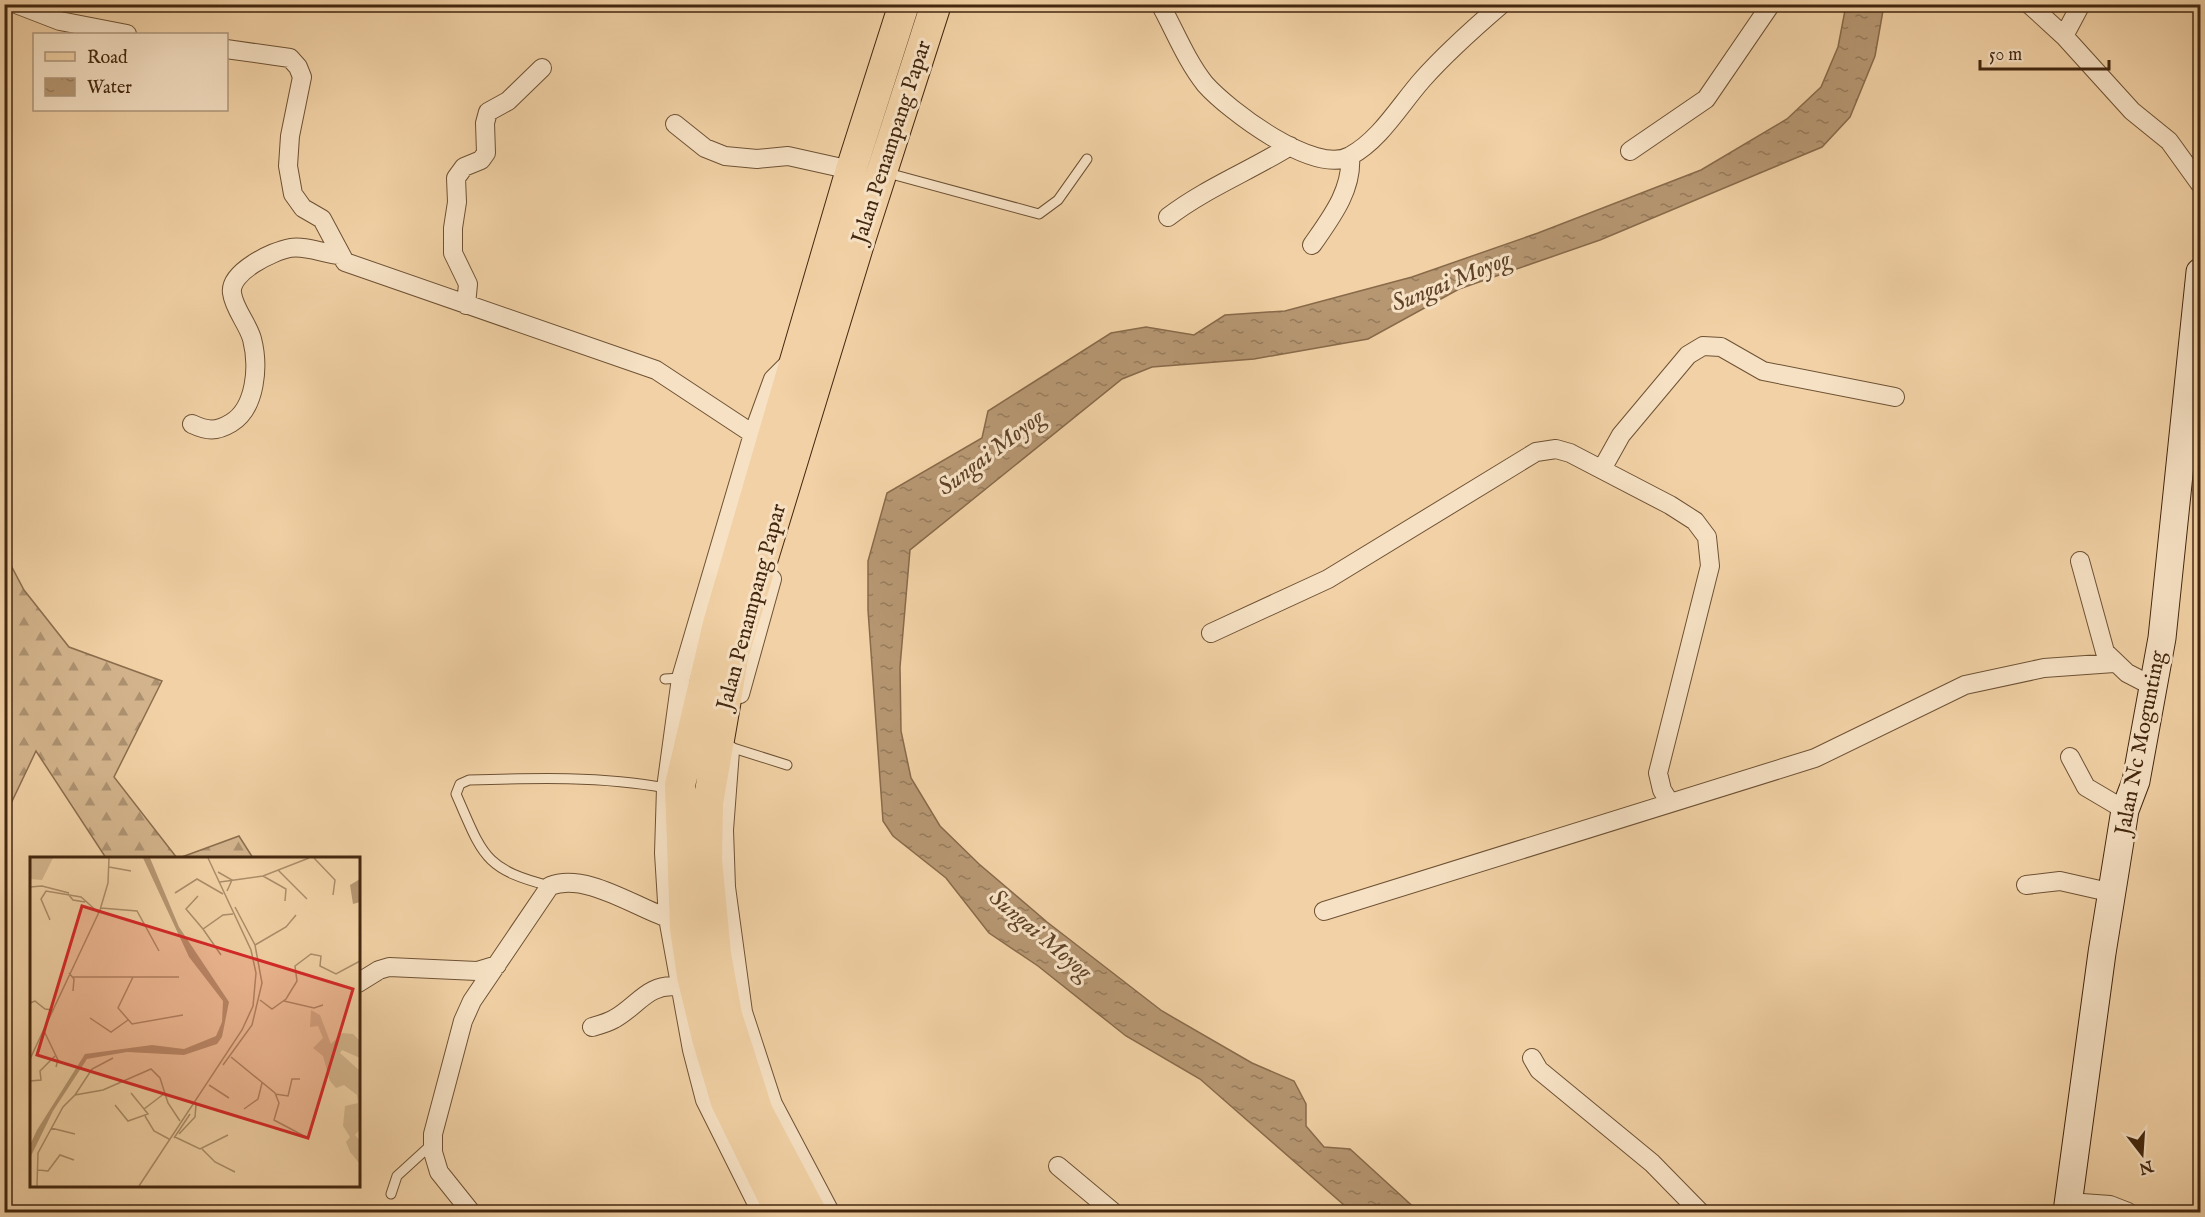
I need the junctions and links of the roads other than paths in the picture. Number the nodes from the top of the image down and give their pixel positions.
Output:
1 (16, 4) edge
2 (904, 4) edge
3 (936, 4) edge
4 (1502, 4) edge
5 (1771, 4) edge
6 (2029, 4) edge
7 (2081, 4) edge
8 (1165, 8) edge
9 (122, 33) edge
10 (2064, 36) junction
11 (228, 49) edge
12 (542, 68) dead end
13 (675, 124) dead end
14 (896, 135) junction
15 (1290, 146) junction
16 (1630, 151) dead end
17 (1350, 156) junction
18 (1087, 159) dead end
19 (851, 170) junction
20 (895, 175) junction
21 (2200, 184) edge
22 (1168, 217) dead end
23 (1312, 245) dead end
24 (340, 255) junction
25 (2200, 272) edge
26 (466, 305) junction
27 (800, 351) junction
28 (2195, 374) edge
29 (1895, 398) dead end
30 (192, 424) dead end
31 (753, 434) junction
32 (1602, 469) junction
33 (2080, 561) dead end
34 (1211, 633) dead end
35 (2114, 663) junction
36 (2154, 687) junction
37 (730, 747) junction
38 (2070, 757) dead end
39 (788, 765) dead end
40 (666, 788) junction
41 (1670, 803) junction
42 (2125, 810) junction
43 (2026, 885) dead end
44 (550, 886) junction
45 (2113, 893) junction
46 (1324, 911) dead end
47 (668, 918) junction
48 (497, 966) junction
49 (360, 981) edge
50 (679, 987) junction
51 (592, 1027) dead end
52 (1532, 1058) dead end
53 (432, 1144) junction
54 (1058, 1166) dead end
55 (391, 1194) dead end
56 (2067, 1207) edge
57 (471, 1212) edge
58 (761, 1212) edge
59 (780, 1212) edge
60 (811, 1212) edge
61 (830, 1212) edge
62 (1113, 1212) edge
63 (1700, 1212) edge
64 (2128, 1212) edge

1 - 9 street
2 - 19 main road, Jalan Penampang Papar
3 - 14 main road, Jalan Penampang Papar
4 - 17 street
5 - 16 street
6 - 10 street
7 - 10 street
8 - 15 street
10 - 21 street
11 - 24 street
12 - 26 street
13 - 19 street
14 - 20 street
14 - 60 main road, Jalan Penampang Papar
15 - 17 street
15 - 22 street
17 - 23 street
18 - 20 lane
19 - 27 main road, Jalan Penampang Papar
20 - 37 street
24 - 26 street
24 - 30 street
25 - 28 street, Jalan Nc Mogunting
26 - 31 street
27 - 31 street
27 - 59 main road, Jalan Penampang Papar
28 - 36 street, Jalan Nc Mogunting
29 - 32 street
31 - 40 street
32 - 34 street
32 - 41 street
33 - 35 street
35 - 36 street
35 - 41 street
36 - 42 street, Jalan Nc Mogunting
37 - 39 lane
37 - 61 street
38 - 42 street
40 - 44 lane
40 - 47 street
41 - 46 street
42 - 45 street, Jalan Nc Mogunting
43 - 45 street
44 - 47 street
44 - 48 street
45 - 56 street, Jalan Nc Mogunting
47 - 50 street
48 - 49 street
48 - 53 street
50 - 51 street
50 - 58 street
52 - 63 street
53 - 55 lane
53 - 57 street
54 - 62 street
56 - 64 street

